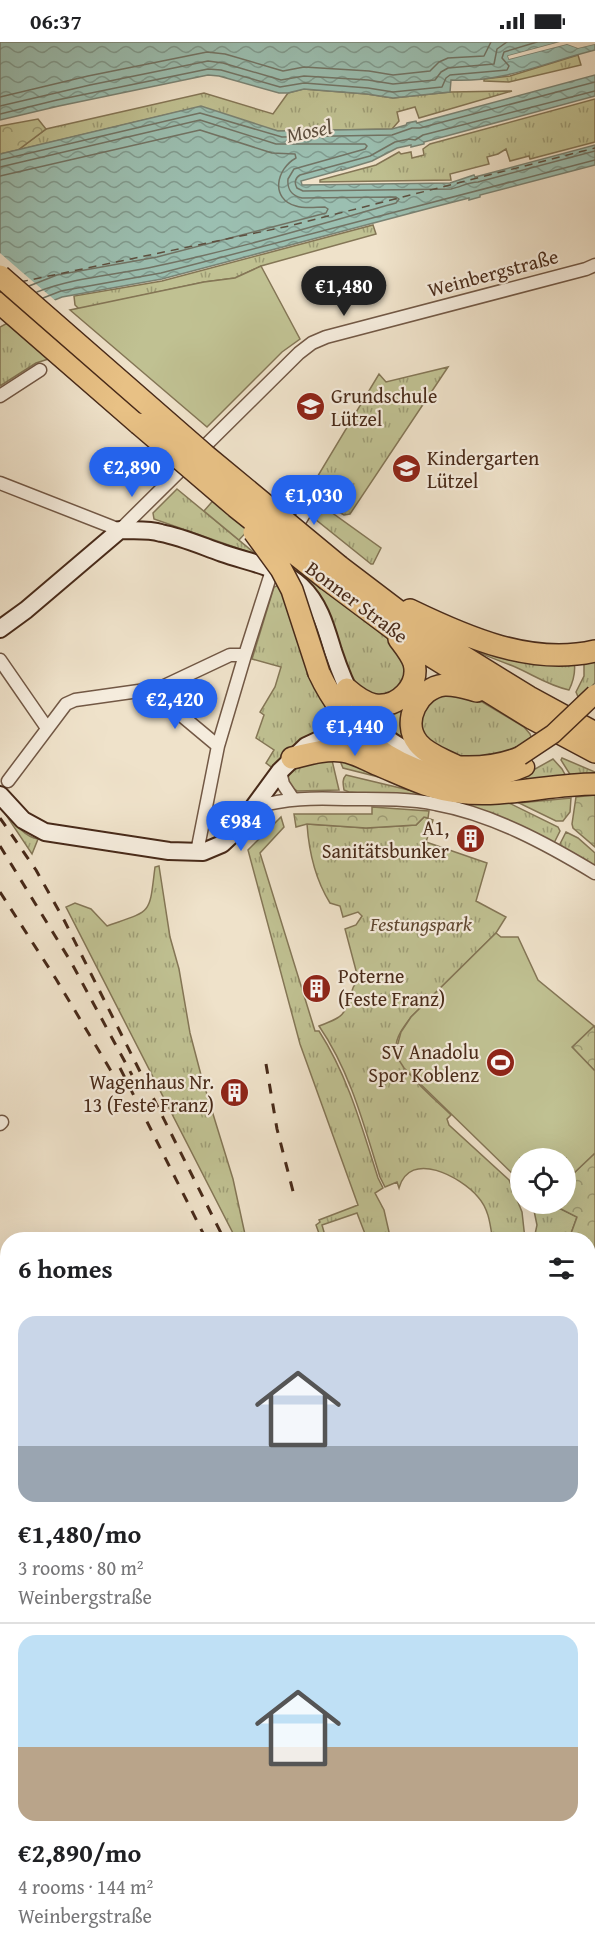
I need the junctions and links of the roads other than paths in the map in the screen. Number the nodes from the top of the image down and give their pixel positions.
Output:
1 (595, 265) edge
2 (0, 276) edge
3 (0, 303) edge
4 (40, 370) dead end
5 (0, 396) edge
6 (0, 483) edge
7 (308, 493) dead end
8 (236, 507) junction
9 (120, 530) junction
10 (272, 570) junction
11 (333, 573) junction
12 (372, 591) junction
13 (388, 625) junction
14 (0, 629) edge
15 (595, 651) edge
16 (244, 655) junction
17 (1, 661) edge
18 (347, 689) junction
19 (151, 690) junction
20 (595, 694) edge
21 (492, 695) junction
22 (595, 711) edge
23 (47, 728) junction
24 (594, 737) edge
25 (373, 744) junction
26 (333, 745) junction
27 (218, 746) junction
28 (523, 761) junction
29 (286, 765) junction
30 (454, 765) junction
31 (595, 784) edge
32 (4, 788) edge
33 (293, 799) junction
34 (255, 807) junction
35 (197, 852) junction
36 (595, 873) edge

1 - 9 street, Weinbergstraße
2 - 11 highway, bridge
3 - 8 highway, Bonner Straße, bridge
4 - 5 street
6 - 9 street
7 - 10 street
8 - 11 highway, Bonner Straße, bridge
8 - 25 highway, bridge
9 - 10 street
9 - 14 street
10 - 16 street
10 - 18 street
11 - 12 highway, Bonner Straße
11 - 13 highway, Bonner Straße
12 - 15 highway
12 - 24 highway, Bonner Straße
13 - 18 highway
13 - 21 highway, Bonner Straße
16 - 19 street
16 - 27 street
17 - 23 street
18 - 30 street
19 - 23 street
19 - 27 street
20 - 28 main road, bridge
21 - 24 highway, Bonner Straße
21 - 30 highway
22 - 28 main road
23 - 32 street
25 - 26 street
25 - 28 main road
26 - 29 highway
26 - 31 highway
27 - 35 street
28 - 30 main road
29 - 33 street
29 - 34 street
32 - 35 street
33 - 34 street
33 - 36 street
34 - 35 street

